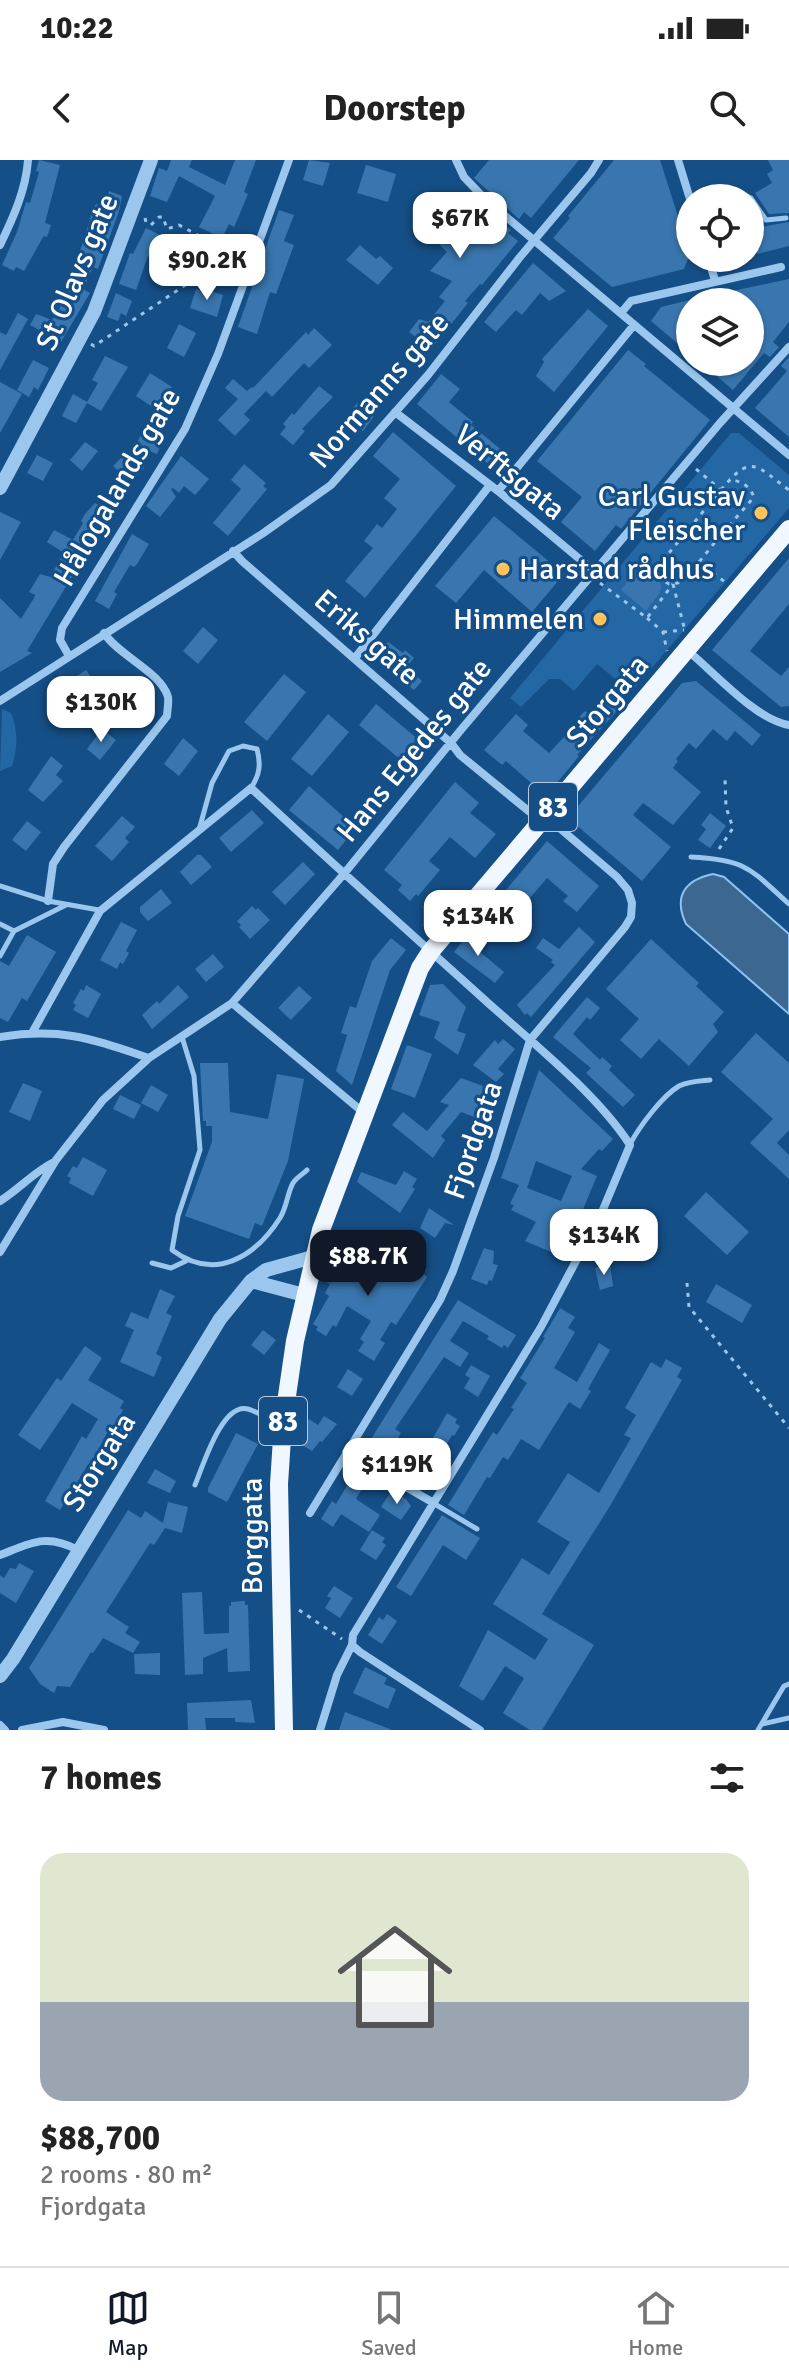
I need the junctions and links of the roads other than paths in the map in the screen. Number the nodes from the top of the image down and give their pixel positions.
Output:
1 (28, 160) edge
2 (151, 160) edge
3 (289, 160) edge
4 (599, 160) edge
5 (678, 160) edge
6 (458, 164) edge
7 (685, 184) edge
8 (764, 217) edge
9 (786, 218) dead end
10 (533, 241) junction
11 (0, 245) edge
12 (781, 267) dead end
13 (712, 272) edge
14 (715, 280) junction
15 (621, 313) junction
16 (634, 325) junction
17 (789, 347) edge
18 (735, 409) junction
19 (395, 412) junction
20 (789, 455) edge
21 (490, 485) junction
22 (0, 488) edge
23 (498, 491) junction
24 (789, 529) edge
25 (233, 551) junction
26 (594, 571) junction
27 (104, 633) junction
28 (687, 650) junction
29 (69, 656) junction
30 (355, 658) junction
31 (0, 701) edge
32 (789, 725) edge
33 (451, 743) junction
34 (251, 788) junction
35 (543, 819) junction
36 (198, 831) junction
37 (691, 857) dead end
38 (343, 875) junction
39 (0, 886) edge
40 (48, 901) junction
41 (67, 904) junction
42 (789, 904) edge
43 (100, 911) junction
44 (0, 924) edge
45 (14, 931) junction
46 (431, 951) junction
47 (0, 956) edge
48 (232, 1003) junction
49 (32, 1033) junction
50 (0, 1037) edge
51 (182, 1037) junction
52 (530, 1040) junction
53 (149, 1058) junction
54 (710, 1080) dead end
55 (364, 1113) junction
56 (630, 1145) junction
57 (56, 1160) junction
58 (307, 1170) dead end
59 (0, 1201) edge
60 (0, 1252) edge
61 (313, 1257) junction
62 (186, 1261) junction
63 (152, 1263) dead end
64 (251, 1281) junction
65 (304, 1295) junction
66 (283, 1423) junction
67 (346, 1452) junction
68 (195, 1485) dead end
69 (432, 1502) junction
70 (310, 1513) dead end
71 (477, 1529) dead end
72 (78, 1550) junction
73 (0, 1555) edge
74 (352, 1645) junction
75 (0, 1676) edge
76 (789, 1684) edge
77 (789, 1718) edge
78 (0, 1725) edge
79 (760, 1727) edge
80 (5, 1730) edge
81 (22, 1730) edge
82 (104, 1730) edge
83 (284, 1730) edge
84 (320, 1730) edge
85 (480, 1730) edge

1 - 11 street
2 - 22 street, St Olavs gate
3 - 29 street, Hålogalands gate
4 - 10 street, Normanns gate
5 - 7 street
6 - 10 street
8 - 9 lane
10 - 15 street
10 - 19 street, Normanns gate
12 - 14 street
13 - 14 street
14 - 15 street
15 - 16 street
16 - 18 street
16 - 23 street
17 - 18 street, Hans Egedes gate
18 - 20 street
18 - 26 street, Hans Egedes gate
19 - 21 street, Verftsgata
19 - 25 street, Normanns gate
21 - 23 street, Verftsgata
21 - 30 street
23 - 26 street, Verftsgata
24 - 28 highway, Storgata / 83
25 - 27 street, Normanns gate
25 - 30 street, Eriks gate
26 - 33 street, Hans Egedes gate
27 - 29 street, Normanns gate
27 - 40 street
28 - 32 street
28 - 35 highway, Storgata / 83
29 - 31 street, Normanns gate
30 - 33 street, Eriks gate
33 - 35 street, Eriks gate
33 - 38 street, Hans Egedes gate
34 - 36 street
34 - 36 lane
34 - 38 street
35 - 46 highway, Storgata / 83
35 - 52 street, Fjordgata
36 - 43 street
37 - 42 lane
38 - 46 street
38 - 48 street, Hans Egedes gate
39 - 40 lane
40 - 41 lane
41 - 43 lane
41 - 45 lane
43 - 49 street
44 - 45 lane
45 - 47 lane
46 - 52 street
46 - 55 highway, Storgata / 83
48 - 51 street, Hans Egedes gate
48 - 55 street
49 - 50 street
49 - 53 street
51 - 53 street, Hans Egedes gate
51 - 62 lane
52 - 56 street
52 - 67 street, Fjordgata
53 - 57 street, Hans Egedes gate
54 - 56 lane
55 - 61 highway, Storgata / 83
56 - 69 street
57 - 59 street, Hans Egedes gate
57 - 60 street, Hans Egedes gate
58 - 62 lane
61 - 64 street, Storgata
61 - 65 highway, Storgata / 83
62 - 63 lane
64 - 65 street
64 - 72 street, Storgata
65 - 66 highway, Borggata / 83
66 - 68 lane
66 - 83 highway, Borggata / 83
67 - 69 street
67 - 70 street, Fjordgata
69 - 71 lane
69 - 74 street
72 - 73 street
72 - 75 street, Storgata
74 - 84 street
74 - 85 street
76 - 79 lane
77 - 79 lane
78 - 80 street
81 - 82 street

